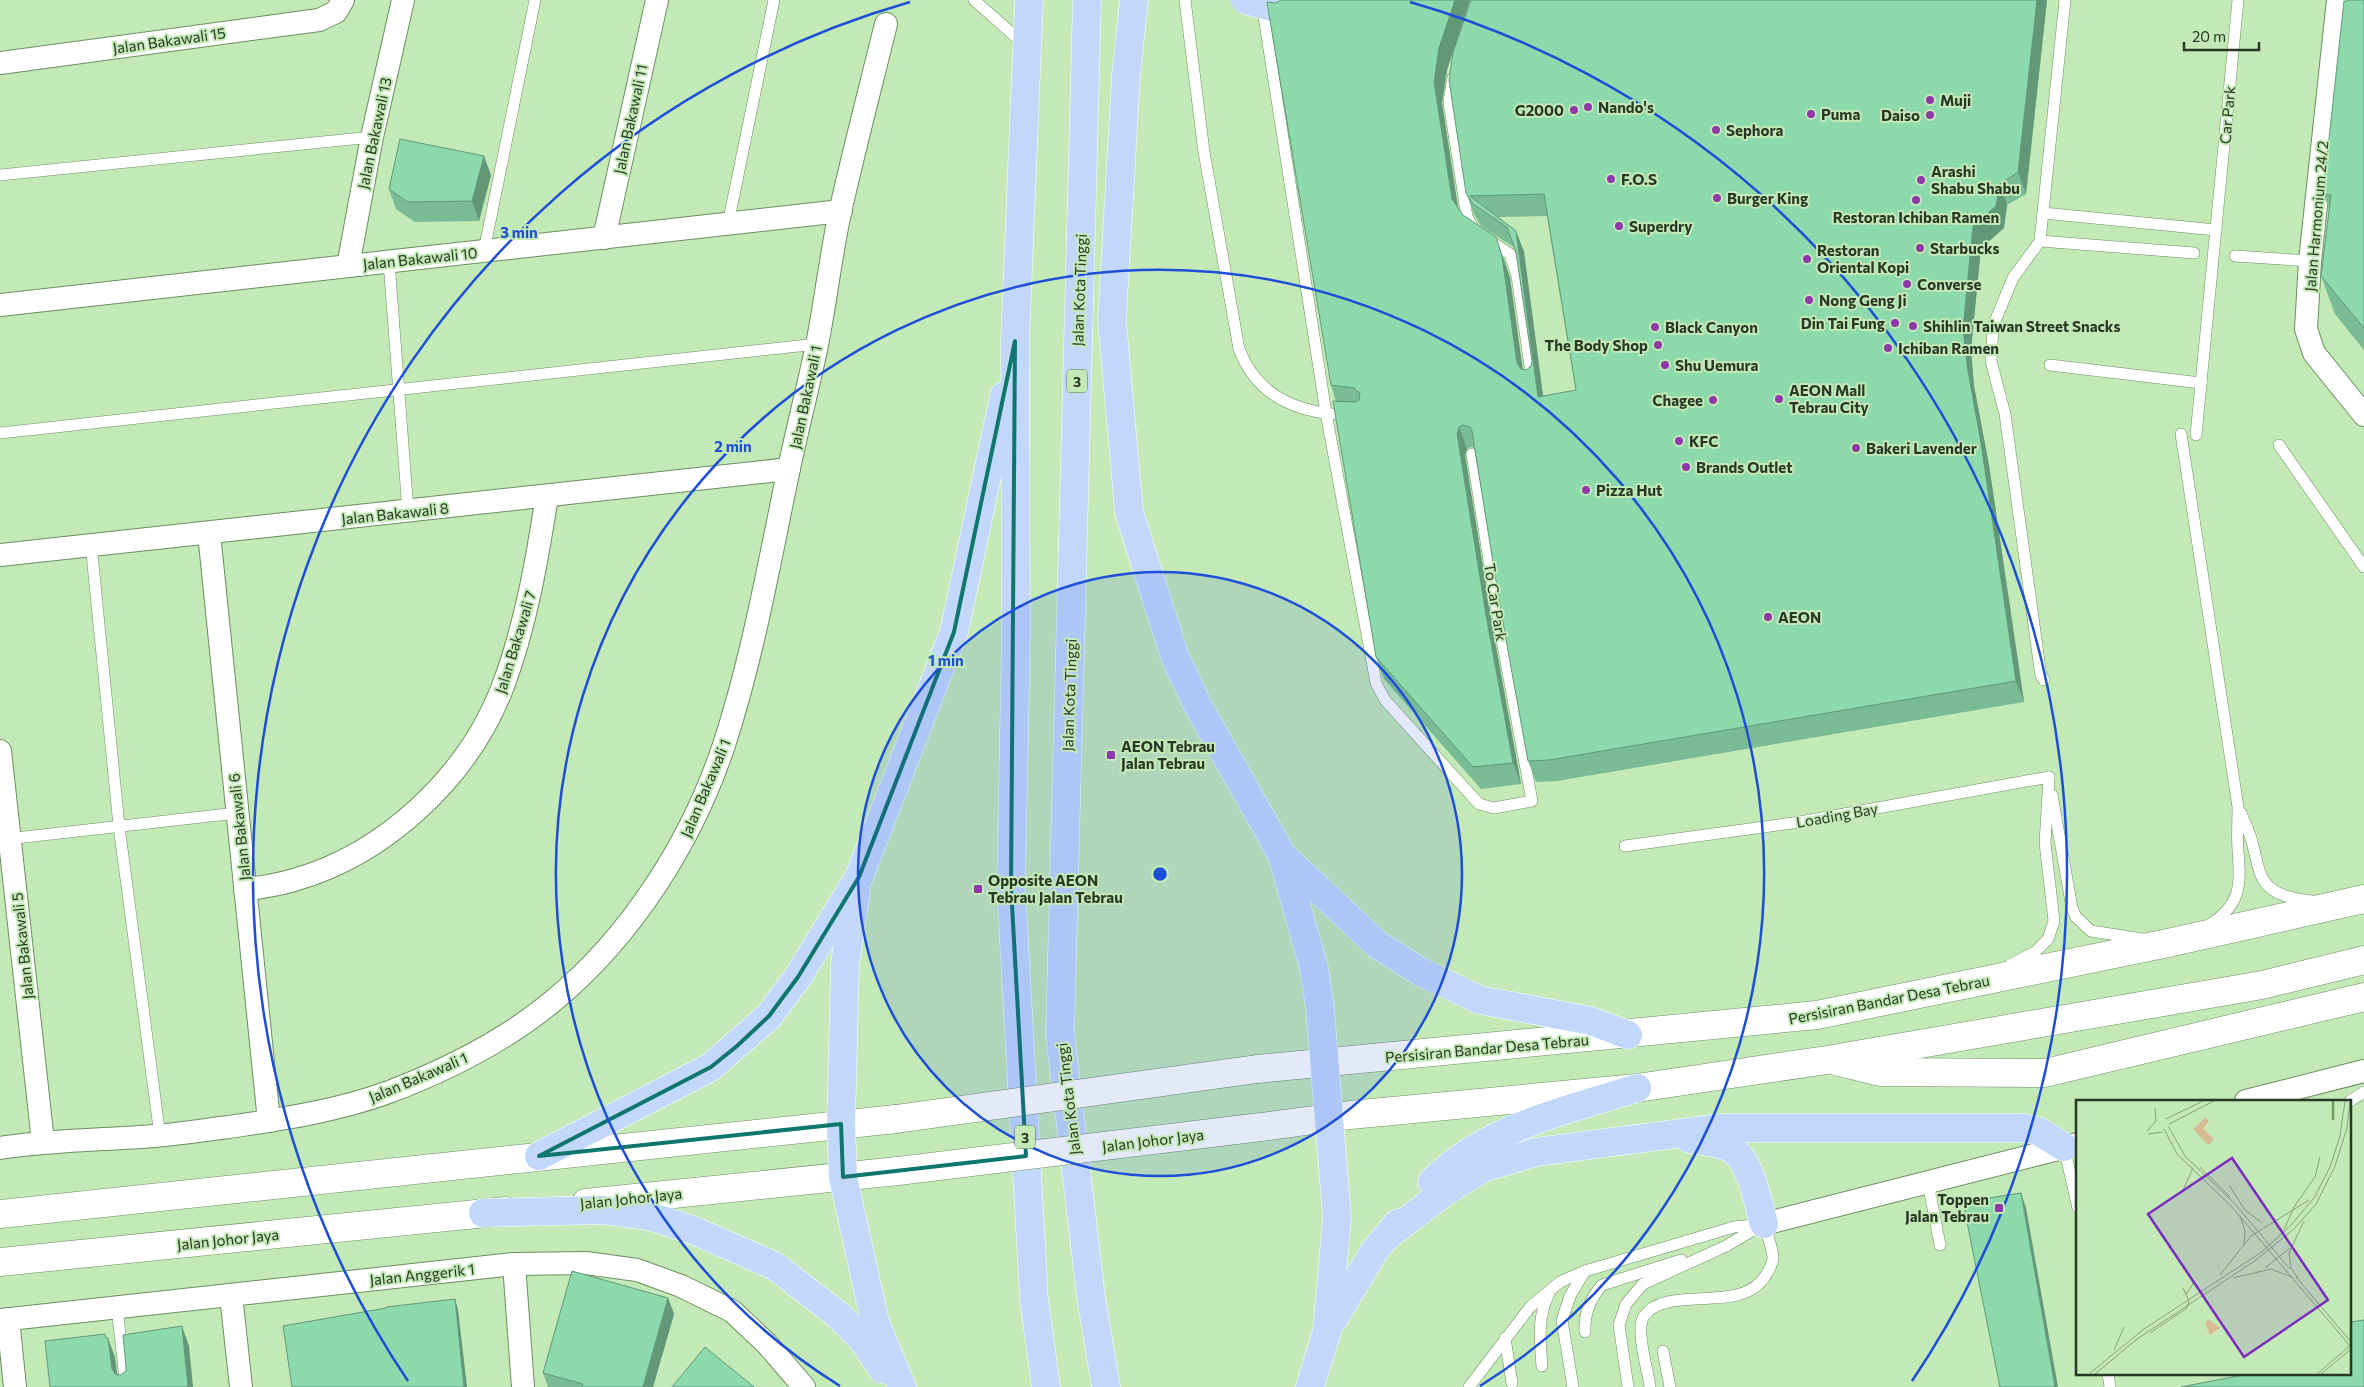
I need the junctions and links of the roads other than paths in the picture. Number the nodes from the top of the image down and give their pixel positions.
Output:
1 (404, 0) edge
2 (535, 0) edge
3 (656, 0) edge
4 (774, 0) edge
5 (974, 0) edge
6 (1028, 0) edge
7 (1087, 0) edge
8 (1116, 0) edge
9 (1134, 0) edge
10 (1185, 0) edge
11 (1245, 0) edge
12 (2065, 0) edge
13 (2238, 0) edge
14 (2338, 0) edge
15 (1271, 5) edge
16 (340, 6) edge
17 (886, 24) dead end
18 (1027, 47) junction
19 (0, 63) edge
20 (1456, 64) edge
21 (1126, 76) junction
22 (372, 137) junction
23 (0, 175) edge
24 (841, 211) junction
25 (2043, 213) junction
26 (728, 224) junction
27 (2216, 230) junction
28 (604, 238) junction
29 (2040, 241) junction
30 (484, 251) junction
31 (2194, 252) dead end
32 (2235, 256) dead end
33 (2310, 261) junction
34 (389, 262) junction
35 (348, 266) junction
36 (0, 306) edge
37 (1015, 341) junction
38 (817, 344) junction
39 (2050, 365) dead end
40 (2202, 383) junction
41 (1532, 384) edge
42 (398, 389) junction
43 (1326, 413) junction
44 (1347, 415) edge
45 (2364, 415) edge
46 (0, 433) edge
47 (2181, 434) dead end
48 (2196, 436) dead end
49 (2279, 445) dead end
50 (1472, 454) edge
51 (789, 469) junction
52 (548, 496) junction
53 (408, 511) junction
54 (209, 533) junction
55 (91, 544) junction
56 (0, 555) edge
57 (2364, 567) edge
58 (2044, 680) dead end
59 (0, 751) edge
60 (2049, 777) junction
61 (2238, 807) junction
62 (237, 813) junction
63 (119, 826) junction
64 (5, 839) edge
65 (1625, 846) dead end
66 (1282, 855) junction
67 (859, 877) junction
68 (245, 890) junction
69 (2364, 899) edge
70 (2336, 907) junction
71 (2176, 942) junction
72 (2364, 960) edge
73 (1977, 983) junction
74 (2364, 996) edge
75 (1628, 1035) junction
76 (1827, 1060) junction
77 (1323, 1064) junction
78 (2364, 1071) edge
79 (1637, 1088) junction
80 (2364, 1092) edge
81 (2250, 1100) edge
82 (2352, 1100) edge
83 (1328, 1118) junction
84 (268, 1121) junction
85 (841, 1124) junction
86 (1664, 1133) junction
87 (160, 1136) junction
88 (43, 1142) junction
89 (2071, 1145) edge
90 (0, 1148) edge
91 (539, 1156) junction
92 (843, 1177) junction
93 (1928, 1182) junction
94 (2076, 1190) edge
95 (483, 1213) junction
96 (0, 1214) edge
97 (1764, 1224) junction
98 (1387, 1236) junction
99 (1940, 1245) dead end
100 (1726, 1246) junction
101 (0, 1262) edge
102 (514, 1264) junction
103 (1585, 1271) junction
104 (1550, 1289) junction
105 (231, 1295) junction
106 (117, 1307) junction
107 (4, 1319) edge
108 (1327, 1331) junction
109 (1585, 1332) dead end
110 (1504, 1338) junction
111 (1663, 1351) dead end
112 (1102, 1359) junction
113 (1542, 1366) dead end
114 (2108, 1374) edge
115 (1512, 1383) dead end
116 (15, 1387) edge
117 (126, 1387) edge
118 (241, 1387) edge
119 (523, 1387) edge
120 (804, 1387) edge
121 (893, 1387) edge
122 (902, 1387) edge
123 (1046, 1387) edge
124 (1106, 1387) edge
125 (1116, 1387) edge
126 (1310, 1387) edge
127 (1469, 1387) edge
128 (1573, 1387) edge
129 (1628, 1387) edge
130 (1650, 1387) edge
131 (1670, 1387) edge
132 (2110, 1387) edge

1 - 22 street, Jalan Bakawali 13
2 - 30 lane
3 - 28 street, Jalan Bakawali 11
4 - 26 lane
5 - 18 lane
6 - 18 highway, 3
7 - 112 highway, Jalan Kota Tinggi / 3
8 - 21 highway
9 - 21 highway
10 - 43 lane
11 - 15 highway, bridge
12 - 25 lane
13 - 27 lane, Car Park
14 - 33 street, Jalan Harmonium 24/2
15 - 43 lane
16 - 19 street, Jalan Bakawali 15
17 - 24 street, Jalan Bakawali 1
18 - 37 highway, 3
20 - 41 lane
21 - 66 highway
22 - 23 lane
22 - 35 street, Jalan Bakawali 13
24 - 26 street, Jalan Bakawali 10
24 - 38 street, Jalan Bakawali 1
25 - 27 lane
25 - 29 lane
26 - 28 street, Jalan Bakawali 10
27 - 40 lane, Car Park
28 - 30 street, Jalan Bakawali 10
29 - 31 lane
29 - 58 lane
30 - 34 street, Jalan Bakawali 10
32 - 33 lane
33 - 45 street, Jalan Harmonium 24/2
34 - 35 street, Jalan Bakawali 10
34 - 42 lane
35 - 36 street, Jalan Bakawali 10
37 - 67 highway
37 - 123 highway, 3
38 - 42 lane
38 - 51 street, Jalan Bakawali 1
39 - 40 lane
40 - 48 lane, Car Park
42 - 46 lane
42 - 53 lane
43 - 44 lane
43 - 50 lane, To Car Park
47 - 61 lane
49 - 57 lane
51 - 52 street, Jalan Bakawali 8
51 - 84 street, Jalan Bakawali 1
52 - 53 street, Jalan Bakawali 8
52 - 68 street, Jalan Bakawali 7
53 - 54 street, Jalan Bakawali 8
54 - 55 street, Jalan Bakawali 8
54 - 62 street, Jalan Bakawali 6
55 - 56 street, Jalan Bakawali 8
55 - 63 lane
59 - 64 street, Jalan Bakawali 5
60 - 65 lane, Loading Bay
60 - 71 lane
60 - 73 lane
61 - 70 lane
61 - 71 lane
62 - 63 lane
62 - 68 street, Jalan Bakawali 6
63 - 64 lane
63 - 87 lane
64 - 88 street, Jalan Bakawali 5
66 - 75 highway
66 - 77 highway
67 - 85 highway
67 - 91 highway
68 - 84 street, Jalan Bakawali 6
69 - 70 main road, Persisiran Bandar Desa Tebrau
70 - 71 main road, Persisiran Bandar Desa Tebrau
71 - 73 main road, Persisiran Bandar Desa Tebrau
72 - 76 main road
73 - 75 main road, Persisiran Bandar Desa Tebrau
74 - 76 main road
75 - 77 main road, Persisiran Bandar Desa Tebrau
76 - 79 main road
77 - 83 highway
77 - 85 main road, Persisiran Bandar Desa Tebrau, bridge
78 - 81 street
79 - 83 main road
79 - 98 highway
80 - 82 lane
83 - 92 main road, Jalan Johor Jaya, bridge
83 - 108 highway
84 - 87 street, Jalan Bakawali 1
85 - 91 main road
85 - 92 highway
86 - 89 highway
86 - 97 highway
86 - 98 highway
87 - 88 street, Jalan Bakawali 1
88 - 90 street, Jalan Bakawali 1
89 - 93 street
89 - 94 lane
91 - 96 main road
92 - 95 main road, Jalan Johor Jaya
92 - 122 highway
93 - 97 street
93 - 99 lane
95 - 101 main road, Jalan Johor Jaya
95 - 121 highway
97 - 100 lane
97 - 103 lane
97 - 130 lane
98 - 108 highway
100 - 109 lane
100 - 129 lane
102 - 105 street, Jalan Anggerik 1
102 - 119 street
102 - 120 street, Jalan Anggerik 1
103 - 104 lane
103 - 128 lane
104 - 110 lane
104 - 113 lane
105 - 106 street, Jalan Anggerik 1
105 - 118 street
106 - 107 street, Jalan Anggerik 1
106 - 117 lane
107 - 116 street
108 - 126 highway
110 - 115 lane
110 - 127 lane
111 - 131 lane
112 - 124 highway, Jalan Kota Tinggi / 3
112 - 125 highway
114 - 132 lane

